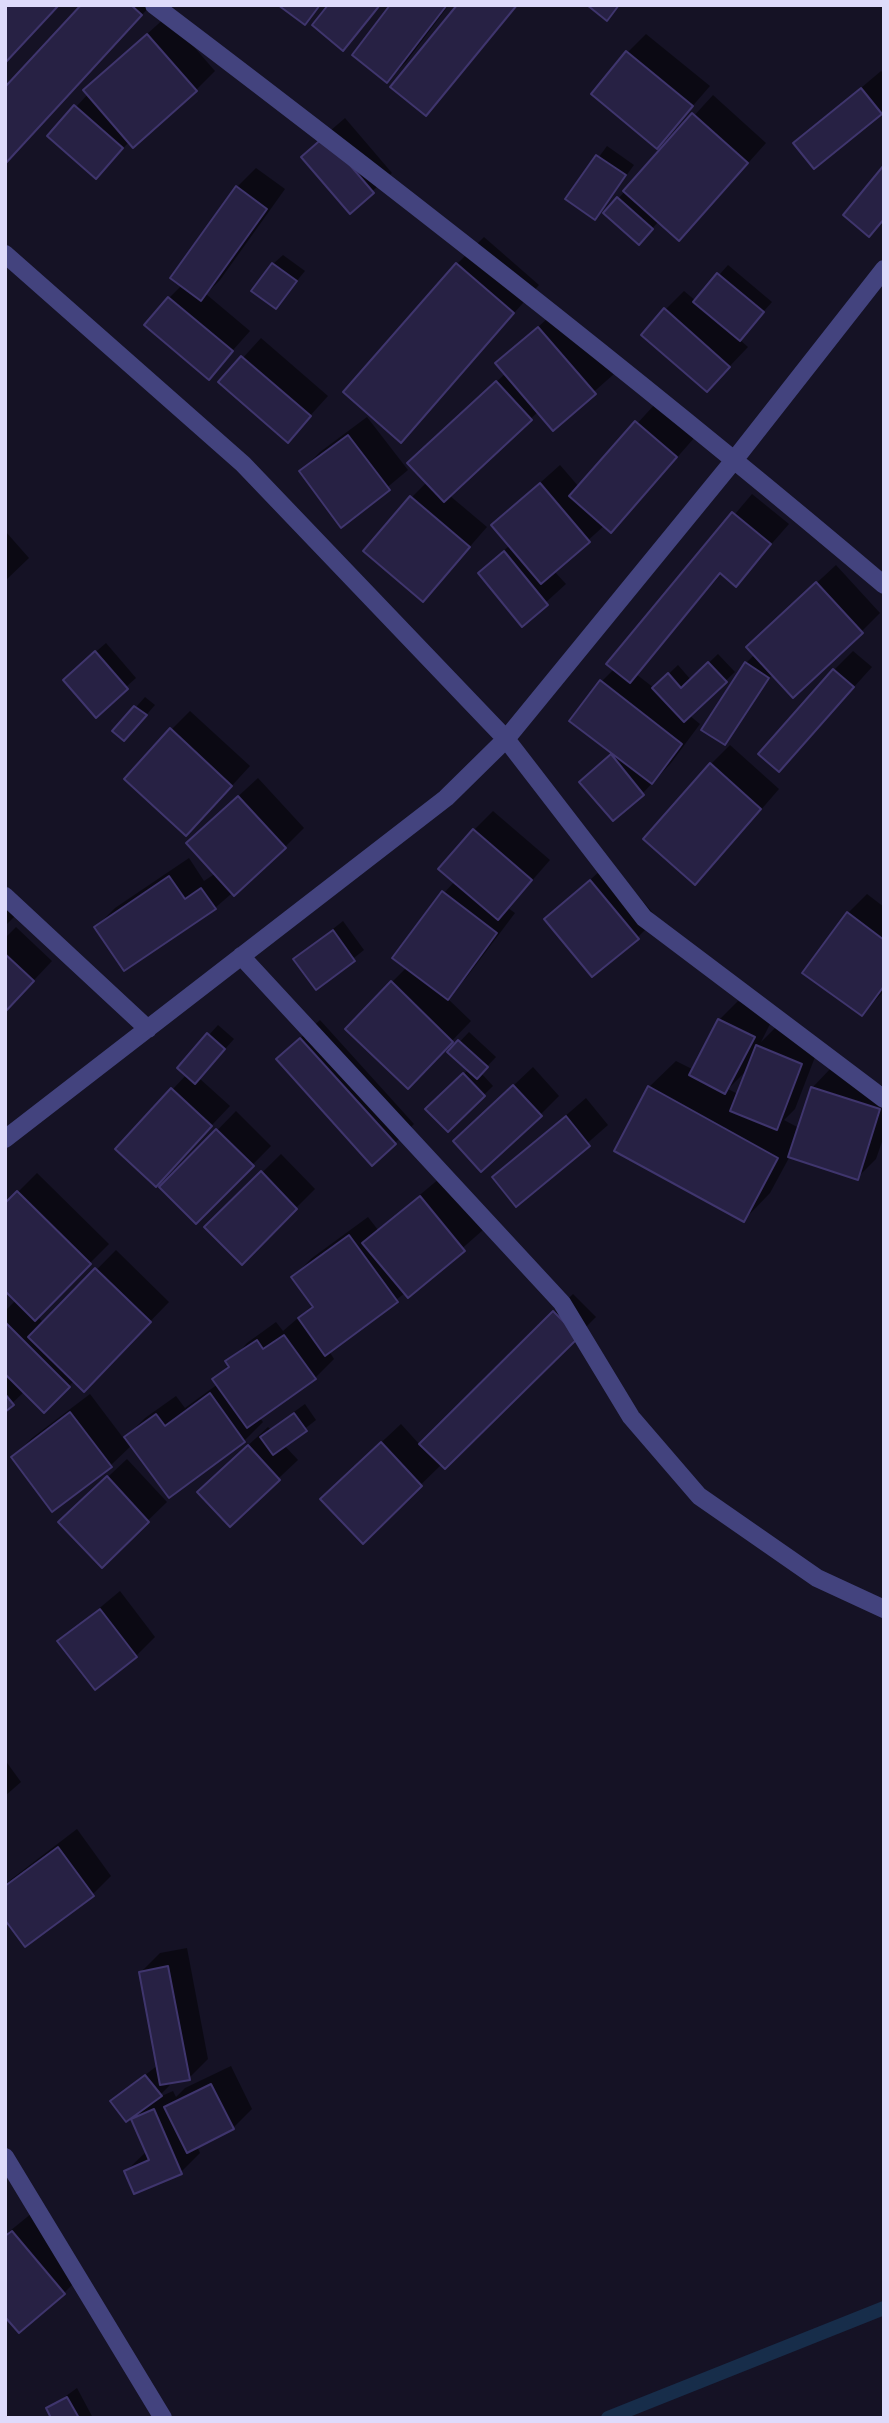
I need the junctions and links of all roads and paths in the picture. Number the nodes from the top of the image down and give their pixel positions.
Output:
1 (154, 5) edge
2 (5, 254) edge
3 (884, 269) edge
4 (735, 459) junction
5 (884, 585) edge
6 (506, 739) junction
7 (5, 896) edge
8 (241, 956) junction
9 (148, 1029) junction
10 (884, 1099) edge
11 (5, 1139) edge
12 (884, 1609) edge
13 (5, 2157) edge
14 (163, 2418) edge

1 - 4 street
2 - 6 street
3 - 4 street
4 - 5 street
4 - 6 street
6 - 8 street
6 - 10 street
7 - 9 street
8 - 9 street
8 - 12 street
9 - 11 street
13 - 14 street

